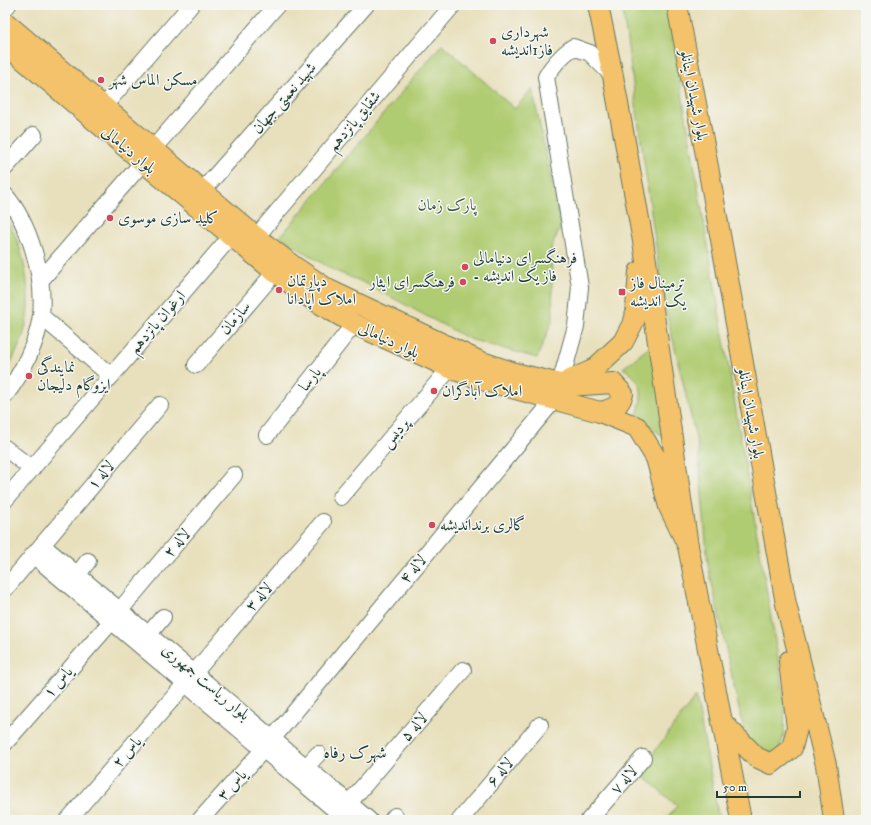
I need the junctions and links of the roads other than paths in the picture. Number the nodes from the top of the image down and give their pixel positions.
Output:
1 (8, 5) edge
2 (191, 5) edge
3 (277, 5) edge
4 (366, 5) edge
5 (453, 5) edge
6 (677, 5) edge
7 (5, 8) edge
8 (600, 8) edge
9 (5, 22) edge
10 (5, 44) edge
11 (613, 76) junction
12 (104, 106) junction
13 (34, 135) dead end
14 (148, 156) junction
15 (5, 168) edge
16 (202, 191) junction
17 (5, 195) edge
18 (232, 235) junction
19 (256, 237) junction
20 (642, 241) junction
21 (275, 272) junction
22 (40, 281) junction
23 (41, 316) junction
24 (354, 324) junction
25 (196, 365) dead end
26 (450, 368) junction
27 (111, 376) junction
28 (557, 392) junction
29 (5, 395) edge
30 (160, 405) dead end
31 (600, 412) junction
32 (267, 435) dead end
33 (5, 448) edge
34 (32, 469) junction
35 (234, 475) dead end
36 (340, 497) dead end
37 (5, 500) edge
38 (323, 522) dead end
39 (688, 546) junction
40 (38, 550) junction
41 (88, 561) dead end
42 (71, 583) junction
43 (5, 589) edge
44 (786, 604) junction
45 (116, 616) junction
46 (163, 617) dead end
47 (149, 634) junction
48 (463, 670) dead end
49 (190, 678) junction
50 (723, 723) junction
51 (540, 725) dead end
52 (262, 739) junction
53 (5, 742) edge
54 (318, 754) dead end
55 (285, 758) junction
56 (643, 758) dead end
57 (306, 767) junction
58 (343, 814) edge
59 (68, 820) edge
60 (200, 820) edge
61 (369, 820) edge
62 (460, 820) edge
63 (589, 820) edge
64 (741, 820) edge
65 (834, 820) edge

1 - 7 street
2 - 12 street
3 - 14 street
4 - 16 street, شهید نعمتی جهان
5 - 19 street, شقایق پانزدهم
6 - 44 main road, بلوار شهیدان اینانلو
8 - 11 main road
9 - 12 main road, بلوار دنیامالی
10 - 14 main road, بلوار دنیامالی
11 - 20 main road
11 - 28 street
12 - 14 main road, بلوار دنیامالی
13 - 15 street
14 - 16 main road, بلوار دنیامالی
14 - 18 main road, بلوار دنیامالی
14 - 22 street
16 - 19 main road, بلوار دنیامالی
17 - 22 street
18 - 21 main road, بلوار دنیامالی
18 - 27 street, ارغوان پانزدهم
19 - 28 main road, بلوار دنیامالی
20 - 28 main road
20 - 39 main road
21 - 24 main road, بلوار دنیامالی
21 - 25 street, سازمان
22 - 23 street
23 - 27 street
23 - 29 street
24 - 26 main road, بلوار دنیامالی
24 - 32 street, پارسا
26 - 28 main road, بلوار دنیامالی
26 - 36 street, پردیس
27 - 34 street, ارغوان پانزدهم
28 - 31 main road, بلوار دنیامالی
28 - 31 main road
28 - 52 street, لاله ۴
30 - 40 street, لاله ۱
31 - 39 main road, بلوار دنیامالی
33 - 34 street
34 - 37 street, ارغوان پانزدهم
35 - 45 street, لاله ۲
38 - 49 street, لاله ۳
39 - 50 main road
40 - 42 street, بلوار ریاست جمهوری
40 - 43 street, لاله ۱
41 - 42 street
42 - 45 street, بلوار ریاست جمهوری
44 - 50 main road
44 - 65 main road, بلوار شهیدان اینانلو
45 - 47 street, بلوار ریاست جمهوری
45 - 49 street, بلوار ریاست جمهوری
45 - 53 street, یاس ۱
46 - 47 street
47 - 49 street, بلوار ریاست جمهوری
48 - 58 street, لاله ۵
49 - 52 street, بلوار ریاست جمهوری
49 - 59 street, یاس ۲
50 - 64 main road
51 - 62 street, لاله ۶
52 - 55 street, بلوار ریاست جمهوری
52 - 60 street, یاس ۳
54 - 57 street
55 - 57 street, بلوار ریاست جمهوری
55 - 58 street, بلوار ریاست جمهوری
56 - 63 street, لاله ۷
57 - 58 street, بلوار ریاست جمهوری
58 - 61 street, بلوار ریاست جمهوری

